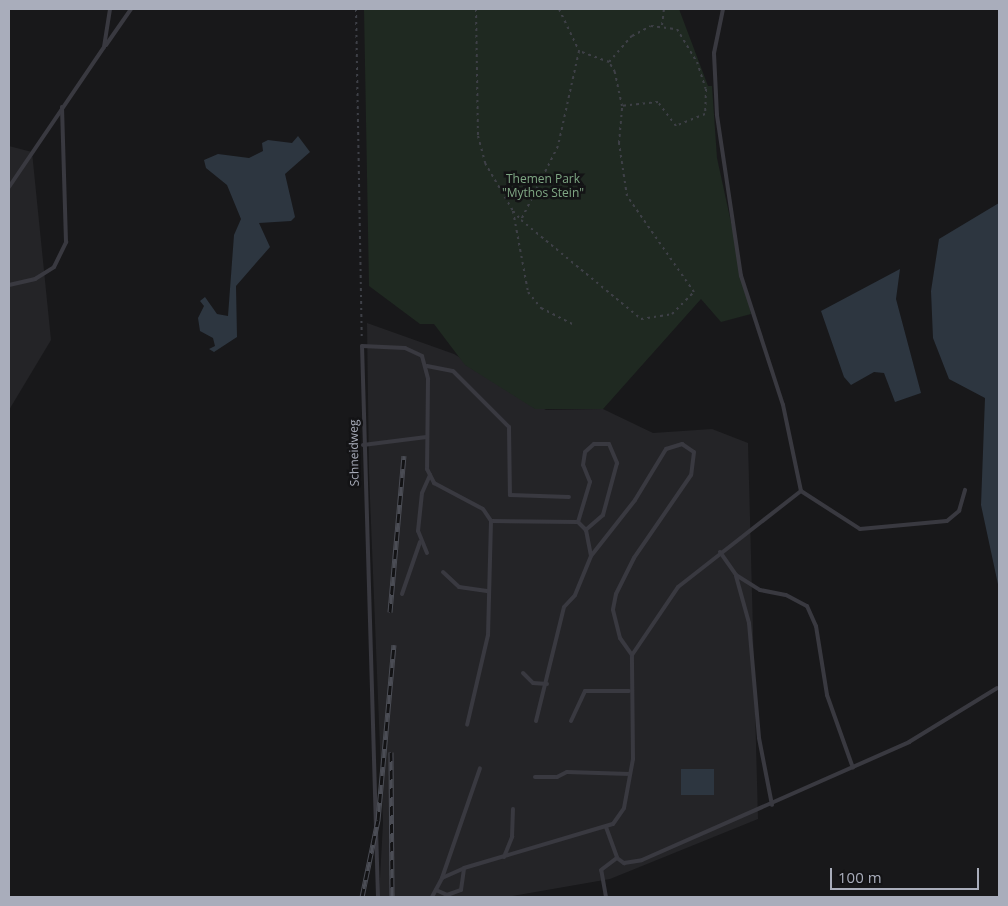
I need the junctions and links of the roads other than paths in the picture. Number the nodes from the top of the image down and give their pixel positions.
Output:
1 (110, 9) edge
2 (131, 9) edge
3 (723, 9) edge
4 (104, 47) junction
5 (62, 107) junction
6 (9, 187) edge
7 (9, 285) edge
8 (427, 366) junction
9 (426, 437) junction
10 (363, 445) junction
11 (430, 476) junction
12 (801, 490) junction
13 (965, 490) dead end
14 (569, 497) dead end
15 (491, 521) junction
16 (578, 522) junction
17 (586, 530) junction
18 (420, 542) junction
19 (720, 552) junction
20 (427, 553) dead end
21 (591, 556) junction
22 (443, 572) dead end
23 (736, 575) junction
24 (489, 591) junction
25 (402, 594) dead end
26 (632, 655) junction
27 (523, 673) dead end
28 (547, 684) junction
29 (997, 688) dead end
30 (629, 692) junction
31 (536, 721) dead end
32 (572, 721) dead end
33 (467, 725) dead end
34 (480, 768) dead end
35 (853, 768) junction
36 (630, 774) junction
37 (535, 777) dead end
38 (772, 805) junction
39 (513, 809) dead end
40 (606, 827) junction
41 (504, 857) junction
42 (616, 858) junction
43 (464, 868) junction
44 (442, 878) junction
45 (436, 890) junction
46 (378, 897) edge
47 (432, 897) edge
48 (606, 897) edge

1 - 4 lane
2 - 4 lane
3 - 12 lane
4 - 5 lane
5 - 6 lane
5 - 7 lane
8 - 9 lane
8 - 10 lane, Schneidweg
8 - 14 lane
9 - 10 lane
9 - 11 lane
10 - 46 lane, Schneidweg
11 - 15 lane
11 - 18 lane
12 - 13 lane
12 - 19 lane
15 - 16 lane
15 - 24 lane
16 - 17 lane
16 - 17 lane
17 - 21 lane
18 - 20 lane
18 - 25 lane
19 - 23 lane
19 - 26 lane
21 - 26 lane
21 - 28 lane
22 - 24 lane
23 - 35 lane
23 - 38 lane
24 - 33 lane
26 - 30 lane
27 - 28 lane
28 - 31 lane
29 - 35 lane
30 - 32 lane
30 - 36 lane
34 - 44 lane
35 - 38 lane
36 - 37 lane
36 - 40 lane
38 - 42 lane
39 - 41 lane
40 - 41 lane
40 - 42 lane
41 - 43 lane
42 - 48 lane
43 - 44 lane
43 - 45 lane
44 - 45 lane
45 - 47 lane

